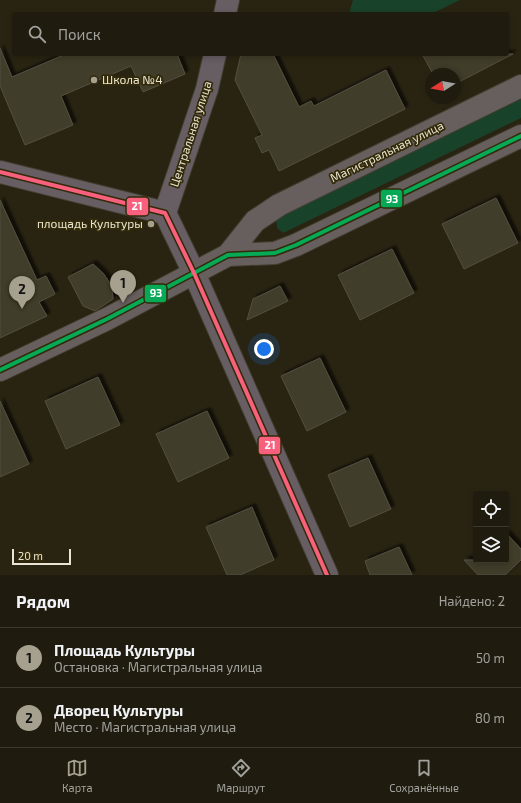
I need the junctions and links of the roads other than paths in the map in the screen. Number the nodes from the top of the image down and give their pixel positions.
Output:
1 (228, 0) edge
2 (225, 12) edge
3 (215, 56) edge
4 (521, 86) edge
5 (521, 136) edge
6 (0, 172) edge
7 (165, 213) junction
8 (228, 255) junction
9 (194, 273) junction
10 (0, 370) edge
11 (327, 575) edge

1 - 2 street
3 - 7 street, Центральная улица
4 - 8 main road, Магистральная улица
5 - 8 main road
6 - 7 street
7 - 9 street
8 - 9 main road
9 - 10 main road
9 - 11 street

